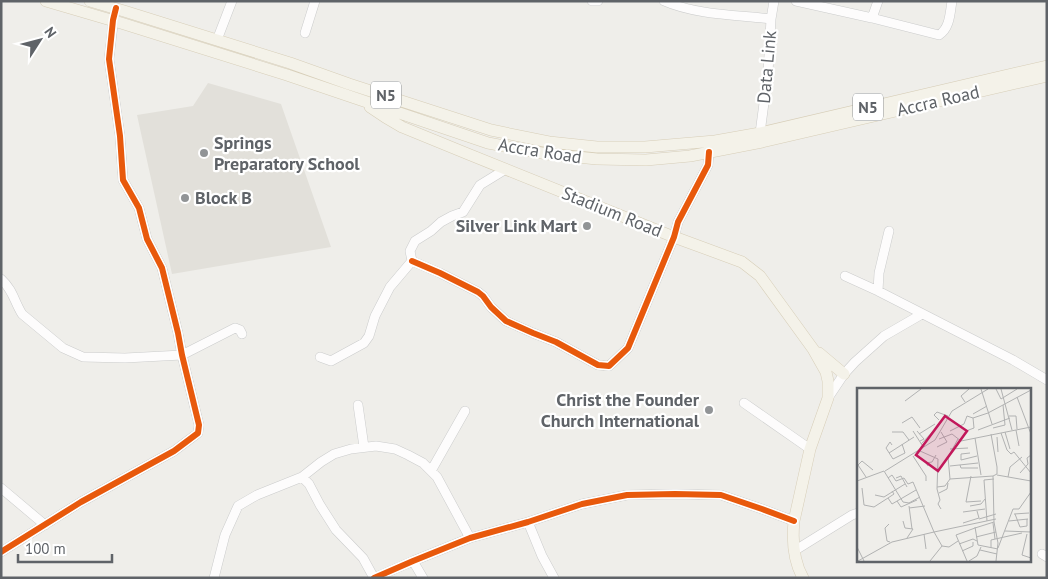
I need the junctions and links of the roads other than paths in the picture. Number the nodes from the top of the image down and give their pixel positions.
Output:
1 (46, 1) edge
2 (90, 1) edge
3 (232, 1) edge
4 (315, 1) edge
5 (592, 1) edge
6 (598, 1) edge
7 (664, 1) edge
8 (774, 1) edge
9 (796, 1) edge
10 (878, 1) edge
11 (952, 1) edge
12 (116, 8) junction
13 (872, 18) junction
14 (771, 19) junction
15 (113, 20) junction
16 (305, 33) dead end
17 (217, 40) junction
18 (1047, 66) edge
19 (1047, 76) edge
20 (394, 98) junction
21 (360, 99) junction
22 (403, 114) junction
23 (760, 133) junction
24 (420, 134) junction
25 (709, 152) junction
26 (506, 169) junction
27 (889, 231) dead end
28 (674, 237) junction
29 (412, 261) junction
30 (845, 276) dead end
31 (1, 279) edge
32 (878, 291) junction
33 (922, 314) junction
34 (242, 334) dead end
35 (813, 349) junction
36 (182, 355) junction
37 (320, 357) dead end
38 (844, 374) junction
39 (1047, 380) edge
40 (828, 398) junction
41 (744, 403) dead end
42 (358, 405) dead end
43 (465, 412) dead end
44 (364, 447) junction
45 (810, 449) junction
46 (431, 471) junction
47 (302, 478) junction
48 (1, 488) edge
49 (857, 513) edge
50 (794, 521) junction
51 (528, 522) junction
52 (45, 525) junction
53 (470, 538) junction
54 (794, 551) junction
55 (1, 552) edge
56 (412, 561) junction
57 (214, 578) edge
58 (374, 578) edge
59 (423, 578) edge
60 (554, 578) edge
61 (803, 578) edge

1 - 15 main road, Accra Road / N5
2 - 12 main road, Accra Road / N5
3 - 17 street
4 - 16 street
5 - 6 street
7 - 14 street
8 - 14 street, Data Link
9 - 13 street
10 - 13 street
11 - 13 street
12 - 15 street
12 - 17 main road, Accra Road / N5
14 - 23 street, Data Link
15 - 21 main road, Accra Road / N5
15 - 36 street
17 - 20 main road, Accra Road / N5
18 - 23 main road, Accra Road / N5
19 - 25 main road, Accra Road / N5
20 - 22 main road, Stadium Road
20 - 23 main road, Accra Road / N5
21 - 22 main road, Accra Road / N5
21 - 24 main road
22 - 24 main road, Stadium Road
22 - 25 main road, Accra Road / N5
24 - 26 main road, Stadium Road
25 - 28 street
26 - 28 main road, Stadium Road
26 - 29 street
27 - 32 street
28 - 29 street
28 - 35 main road, Stadium Road
29 - 37 street
30 - 32 street
31 - 36 street
32 - 33 street
33 - 38 street
33 - 39 street
34 - 36 street
35 - 38 main road
35 - 40 main road, Stadium Road
36 - 52 street
38 - 40 street
40 - 45 main road, Stadium Road
41 - 45 street
42 - 44 street
43 - 46 street
44 - 46 street
44 - 47 street
45 - 50 main road, Stadium Road
46 - 53 street
47 - 57 street
47 - 58 street
48 - 52 street
49 - 54 street
50 - 51 street
50 - 54 main road, Stadium Road
51 - 53 street
51 - 60 street
52 - 55 street
53 - 56 street
54 - 61 main road, Stadium Road
56 - 58 street
56 - 59 street

